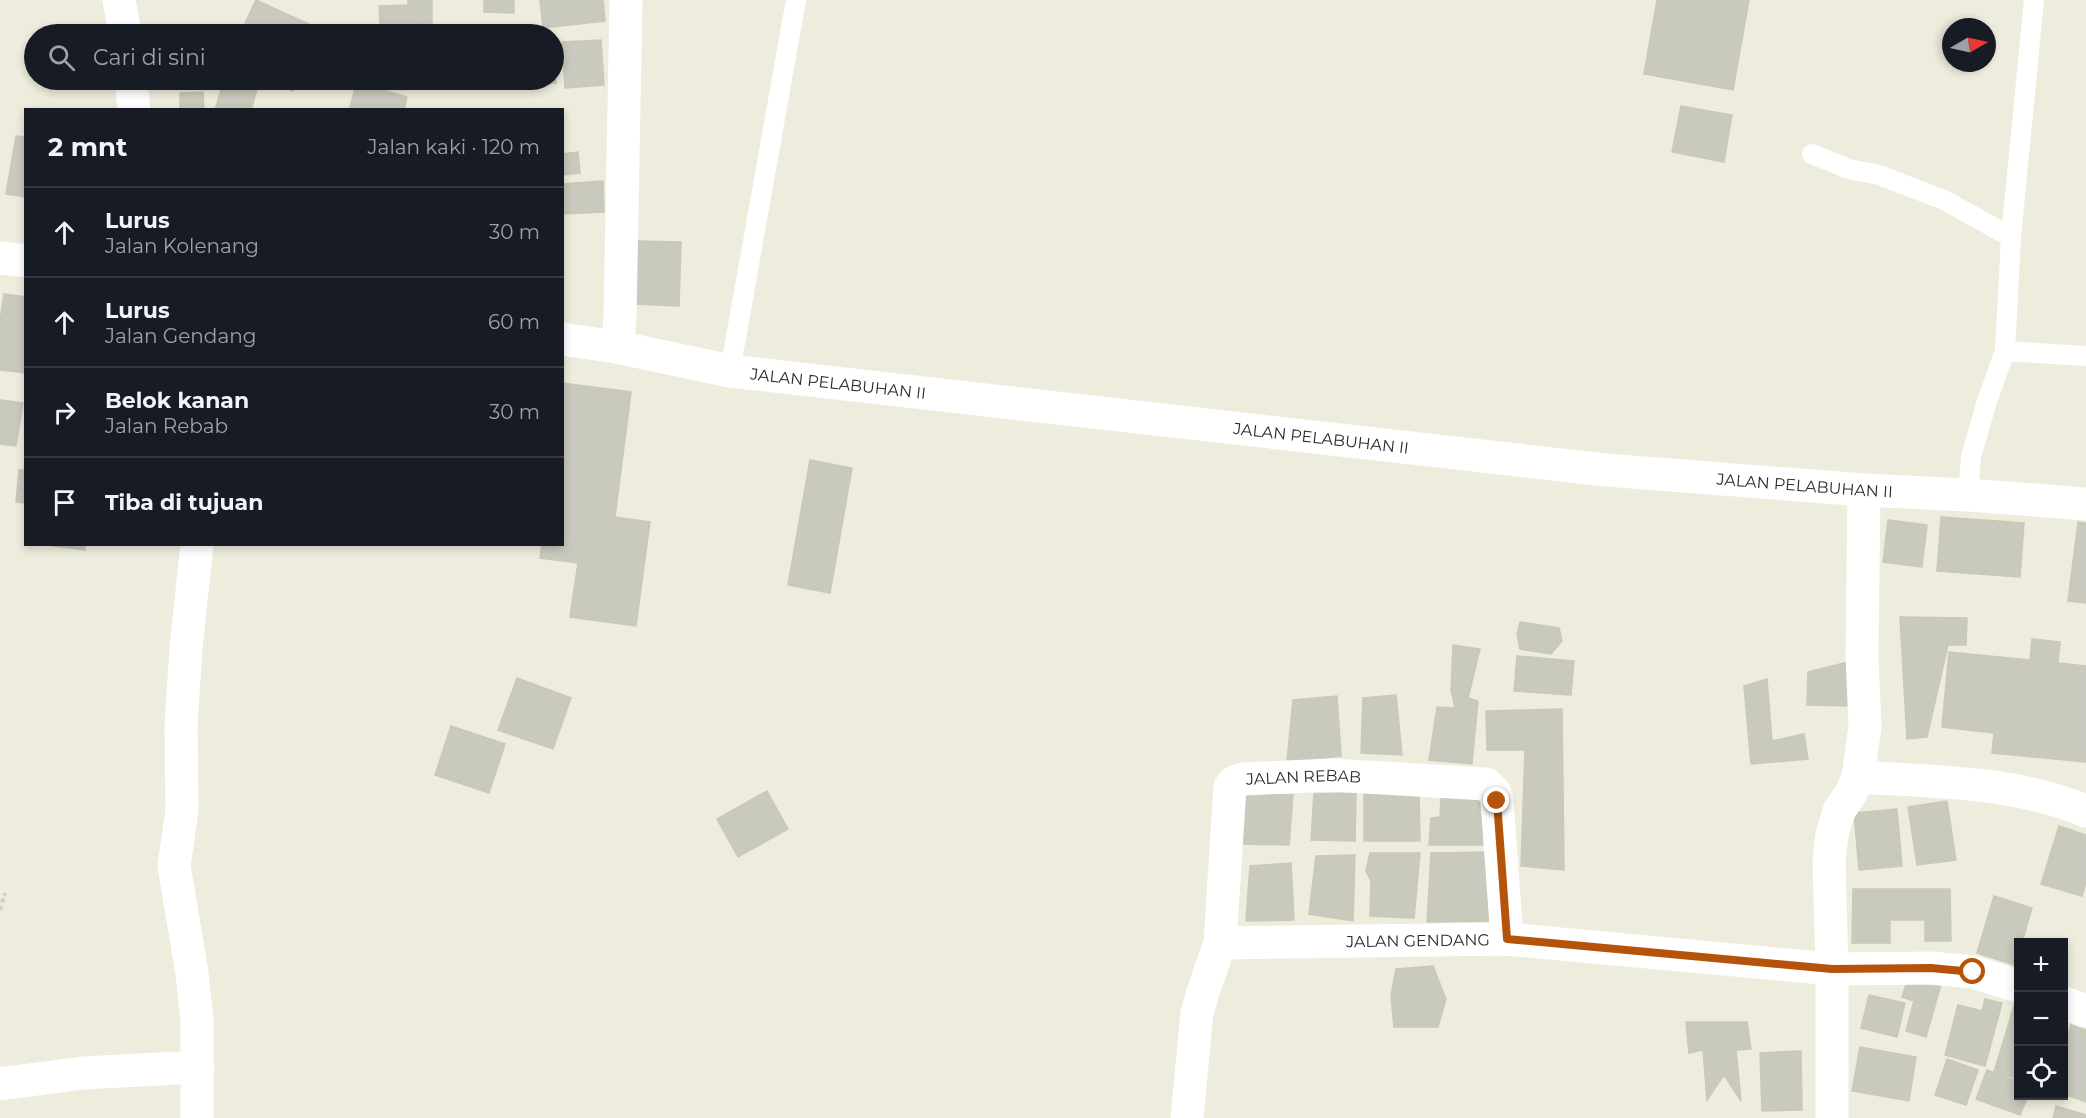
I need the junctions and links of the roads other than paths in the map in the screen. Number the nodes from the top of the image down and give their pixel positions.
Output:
1 (119, 0) edge
2 (626, 0) edge
3 (796, 0) edge
4 (2034, 0) edge
5 (123, 24) edge
6 (132, 90) edge
7 (134, 108) edge
8 (1812, 154) dead end
9 (2011, 237) junction
10 (0, 258) edge
11 (24, 261) edge
12 (564, 339) edge
13 (616, 347) junction
14 (2005, 351) junction
15 (2086, 356) edge
16 (730, 371) junction
17 (1864, 490) junction
18 (1968, 495) junction
19 (2086, 504) edge
20 (197, 546) edge
21 (1858, 777) junction
22 (2086, 811) edge
23 (1507, 939) junction
24 (1220, 943) junction
25 (1832, 969) junction
26 (2014, 984) edge
27 (2068, 1004) edge
28 (2086, 1011) edge
29 (198, 1067) junction
30 (0, 1084) edge
31 (197, 1118) edge
32 (1187, 1118) edge
33 (1832, 1118) edge

1 - 5 street
2 - 13 street
3 - 16 lane
4 - 9 lane
6 - 7 street
8 - 9 lane
9 - 14 lane
10 - 11 street
12 - 13 street, JALAN PELABUHAN II
13 - 16 street, JALAN PELABUHAN II
14 - 15 lane
14 - 18 lane
16 - 17 street, JALAN PELABUHAN II
17 - 18 street, JALAN PELABUHAN II
17 - 21 street
18 - 19 street, JALAN PELABUHAN II
20 - 29 street
21 - 22 street
21 - 25 street
23 - 24 street, JALAN GENDANG
23 - 24 street, JALAN REBAB
23 - 25 street, JALAN GENDANG
24 - 32 street, JALAN REBAB
25 - 26 street, JALAN GENDANG
25 - 33 street
27 - 28 street
29 - 30 street
29 - 31 street

